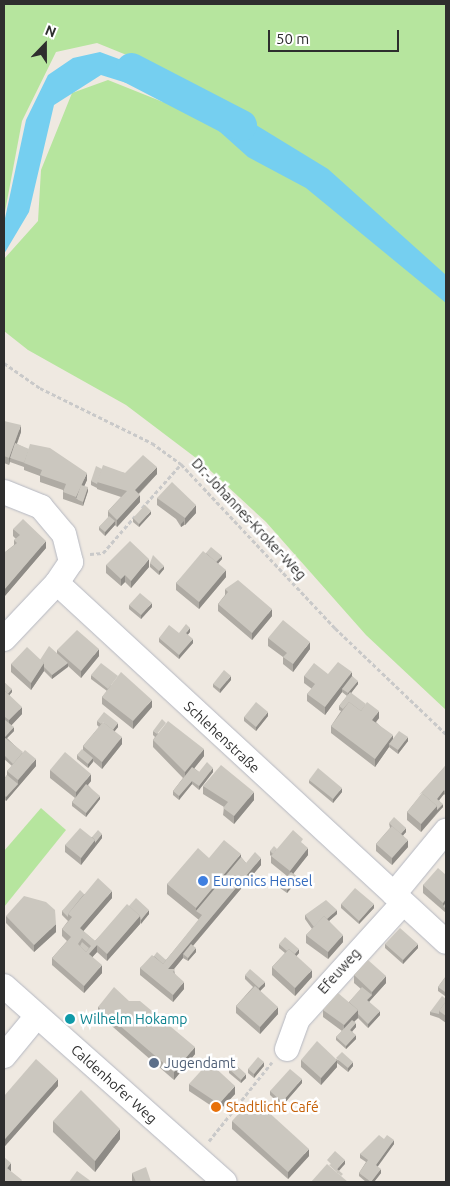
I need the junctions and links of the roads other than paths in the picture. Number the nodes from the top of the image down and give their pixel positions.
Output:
1 (4, 492) edge
2 (56, 583) junction
3 (4, 639) edge
4 (446, 831) edge
5 (399, 899) junction
6 (446, 942) edge
7 (4, 986) edge
8 (38, 1016) junction
9 (288, 1049) road end
10 (4, 1056) edge
11 (225, 1182) edge

1 - 2 street
2 - 3 street
2 - 5 street, Schlehenstraße
4 - 5 street, Efeuweg
5 - 6 street, Schlehenstraße
5 - 9 street, Efeuweg
7 - 8 street, Caldenhofer Weg
8 - 10 street
8 - 11 street, Caldenhofer Weg

